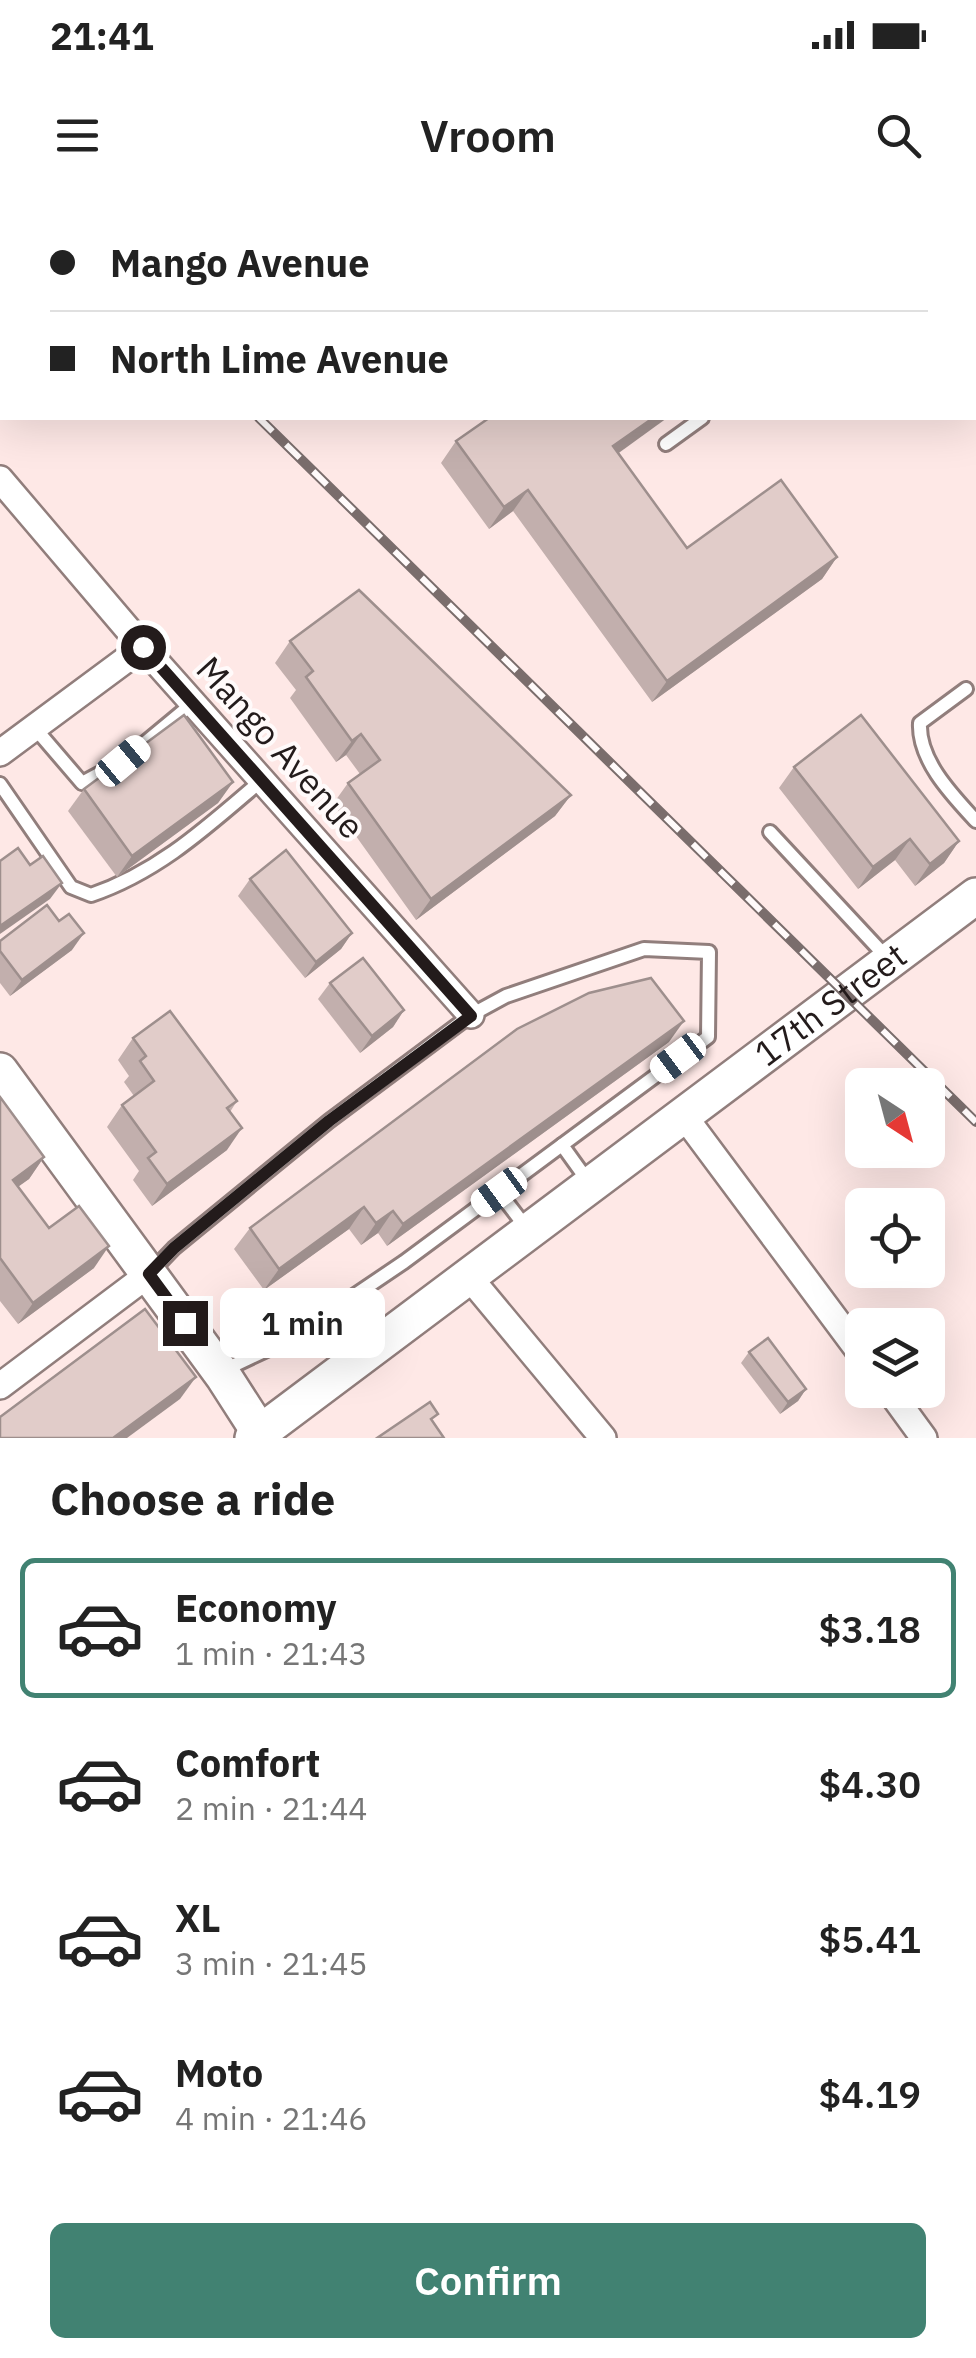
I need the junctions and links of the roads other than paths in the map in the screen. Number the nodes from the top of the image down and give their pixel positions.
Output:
1 (699, 420) edge
2 (666, 444) dead end
3 (0, 479) edge
4 (143, 647) junction
5 (966, 689) dead end
6 (192, 703) junction
7 (34, 728) junction
8 (0, 753) edge
9 (262, 780) junction
10 (0, 784) edge
11 (976, 821) edge
12 (770, 832) dead end
13 (976, 896) edge
14 (890, 962) junction
15 (471, 1016) junction
16 (0, 1071) edge
17 (684, 1116) junction
18 (562, 1145) junction
19 (591, 1186) junction
20 (499, 1192) junction
21 (529, 1232) junction
22 (149, 1274) junction
23 (469, 1277) junction
24 (845, 1332) edge
25 (220, 1372) junction
26 (5, 1373) edge
27 (902, 1408) edge
28 (259, 1436) edge
29 (603, 1438) edge
30 (924, 1438) edge

1 - 2 lane
3 - 4 street, Mango Avenue
4 - 6 street, Mango Avenue
4 - 7 street
5 - 11 lane
6 - 7 lane
6 - 9 street, Mango Avenue
7 - 8 street
9 - 10 lane
9 - 15 street, Mango Avenue
12 - 14 lane
13 - 14 main road, 17th Street
14 - 17 main road, 17th Street
15 - 18 lane
15 - 22 lane
16 - 22 main road
17 - 19 main road, 17th Street
17 - 24 street
18 - 19 lane
18 - 20 lane
19 - 21 main road, 17th Street
20 - 21 lane
20 - 25 lane
21 - 23 main road, 17th Street
22 - 25 main road
22 - 26 street
23 - 28 main road, 17th Street
23 - 29 street
25 - 28 main road
27 - 30 street

